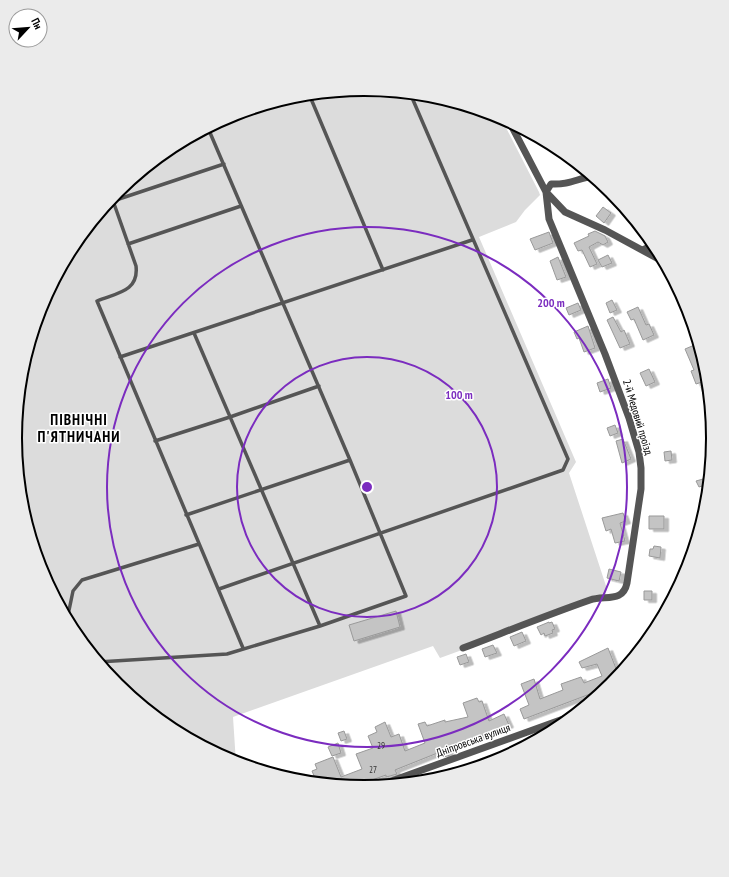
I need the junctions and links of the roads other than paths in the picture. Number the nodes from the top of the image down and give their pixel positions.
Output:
1 (413, 100) edge
2 (312, 101) edge
3 (513, 129) edge
4 (210, 133) edge
5 (224, 164) junction
6 (586, 177) edge
7 (546, 192) junction
8 (122, 196) edge
9 (115, 204) edge
10 (241, 206) junction
11 (472, 240) junction
12 (128, 244) junction
13 (648, 247) edge
14 (643, 250) junction
15 (654, 256) edge
16 (383, 270) junction
17 (283, 303) junction
18 (194, 333) junction
19 (120, 357) junction
20 (319, 386) junction
21 (230, 417) junction
22 (155, 441) junction
23 (350, 460) junction
24 (261, 490) junction
25 (186, 515) junction
26 (381, 534) junction
27 (199, 544) junction
28 (293, 564) junction
29 (219, 589) junction
30 (69, 611) edge
31 (320, 626) junction
32 (243, 648) junction
33 (463, 648) dead end
34 (105, 662) edge
35 (558, 721) edge
36 (398, 779) edge

1 - 11 lane
2 - 16 lane
3 - 7 street, 2-й Медовий проїзд
4 - 5 lane
5 - 8 lane
5 - 10 lane
6 - 7 street
7 - 14 street
7 - 33 street, 2-й Медовий проїзд
9 - 12 lane
10 - 12 lane
10 - 17 lane
11 - 16 lane
11 - 26 lane
12 - 19 lane
13 - 14 street
14 - 15 street
16 - 17 lane
17 - 18 lane
17 - 20 lane
18 - 19 lane
18 - 21 lane
19 - 22 lane
20 - 21 lane
20 - 23 lane
21 - 22 lane
21 - 24 lane
22 - 25 lane
23 - 24 lane
23 - 26 lane
24 - 25 lane
24 - 28 lane
25 - 27 lane
26 - 28 lane
26 - 31 lane
27 - 29 lane
27 - 30 lane
28 - 29 lane
28 - 31 lane
29 - 32 lane
31 - 32 lane
32 - 34 lane
35 - 36 street, Дніпровська вулиця

